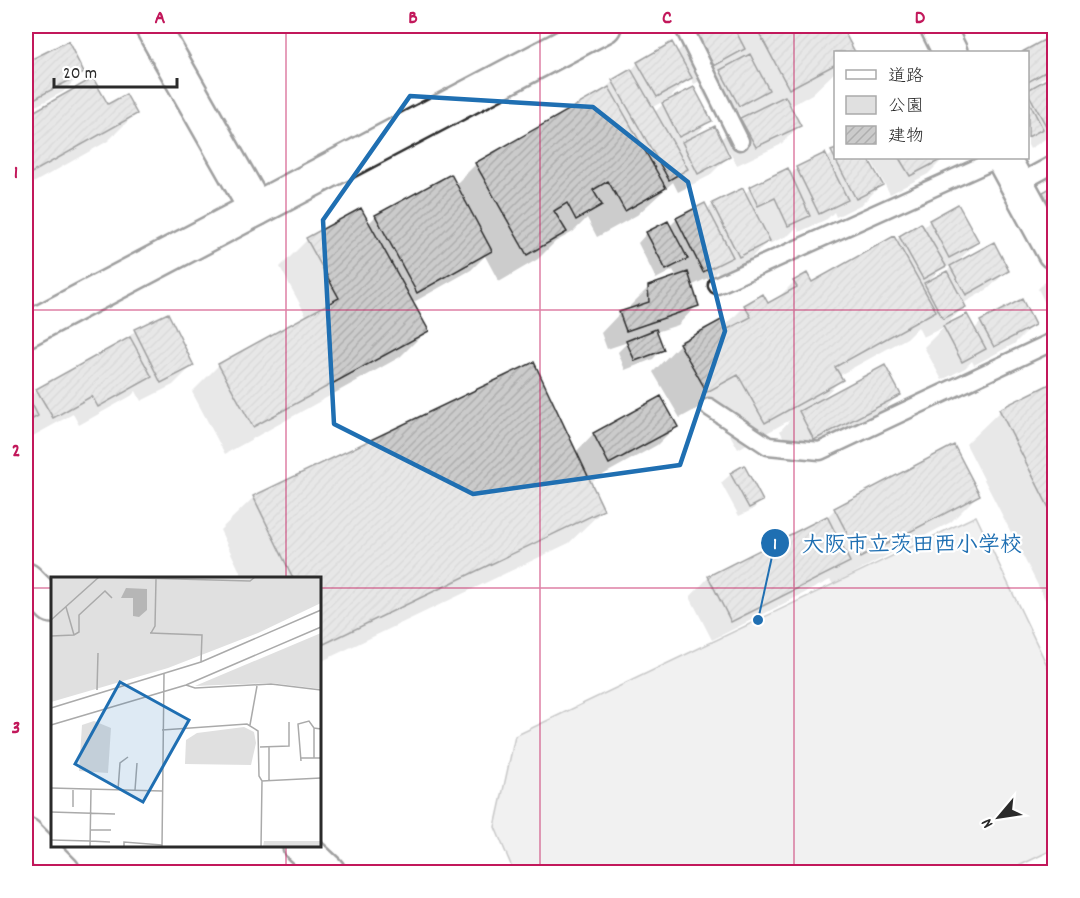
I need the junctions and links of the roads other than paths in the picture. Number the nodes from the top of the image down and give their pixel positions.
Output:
1 (152, 26) edge
2 (604, 26) edge
3 (683, 26) edge
4 (937, 26) edge
5 (950, 51) edge
6 (740, 141) dead end
7 (997, 159) edge
8 (1054, 164) edge
9 (1011, 170) edge
10 (256, 209) junction
11 (1054, 252) edge
12 (717, 285) dead end
13 (26, 330) edge
14 (1054, 341) edge
15 (709, 407) dead end
16 (26, 580) edge
17 (51, 605) edge
18 (26, 835) edge
19 (301, 847) edge
20 (63, 873) edge
21 (328, 873) edge

1 - 10 street
2 - 10 street
3 - 6 lane
4 - 5 street
7 - 12 lane
8 - 9 lane
9 - 11 street
10 - 13 street
14 - 15 lane
16 - 17 street
18 - 20 street
19 - 21 street

